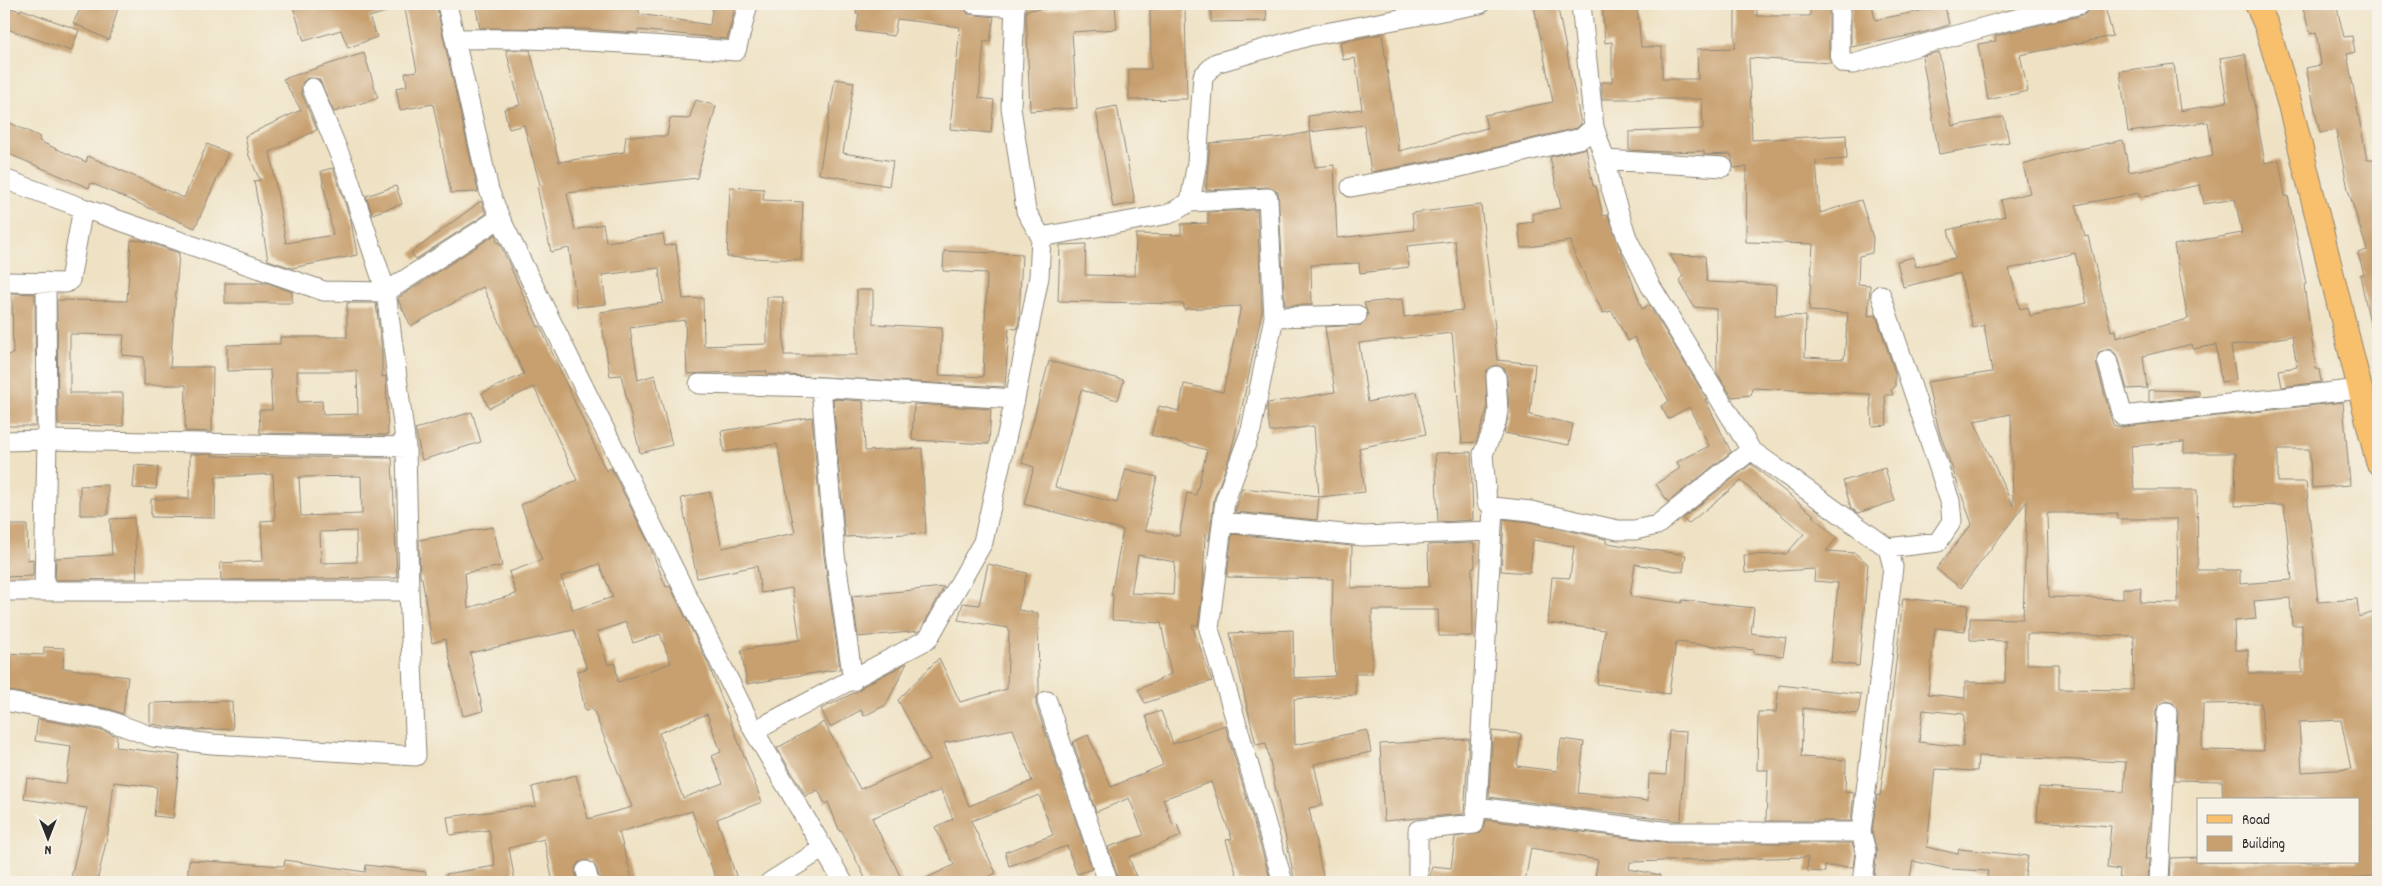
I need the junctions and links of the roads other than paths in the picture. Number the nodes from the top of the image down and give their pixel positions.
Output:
1 (447, 4) edge
2 (748, 4) edge
3 (974, 4) edge
4 (1480, 4) edge
5 (1581, 4) edge
6 (1840, 4) edge
7 (2081, 4) edge
8 (2257, 4) edge
9 (1014, 5) edge
10 (455, 39) junction
11 (312, 88) dead end
12 (1594, 127) junction
13 (1605, 160) junction
14 (1723, 167) dead end
15 (4, 178) edge
16 (1351, 188) dead end
17 (1190, 202) junction
18 (84, 208) junction
19 (500, 218) junction
20 (1041, 237) junction
21 (4, 282) edge
22 (46, 282) junction
23 (386, 292) junction
24 (1880, 295) dead end
25 (1357, 315) dead end
26 (1274, 317) junction
27 (2107, 360) dead end
28 (1496, 376) dead end
29 (699, 384) dead end
30 (821, 388) junction
31 (2360, 389) junction
32 (1015, 399) junction
33 (47, 440) junction
34 (4, 441) edge
35 (406, 447) junction
36 (1751, 450) junction
37 (2378, 462) edge
38 (1493, 507) junction
39 (1222, 522) junction
40 (1490, 531) junction
41 (1888, 548) junction
42 (4, 591) edge
43 (44, 591) junction
44 (409, 591) junction
45 (853, 681) junction
46 (4, 701) edge
47 (1047, 701) dead end
48 (2167, 712) dead end
49 (754, 731) junction
50 (1476, 807) junction
51 (1861, 832) junction
52 (822, 848) junction
53 (770, 882) edge
54 (843, 882) edge
55 (1108, 882) edge
56 (1283, 882) edge
57 (1418, 882) edge
58 (1862, 882) edge
59 (2159, 882) edge

1 - 10 street
2 - 10 street
3 - 9 street
4 - 17 street
5 - 12 street
6 - 7 street
8 - 31 main road
9 - 20 street
10 - 19 street
11 - 23 street
12 - 13 street
12 - 16 street
13 - 14 street
13 - 36 street
15 - 18 street
17 - 20 street
17 - 26 street
18 - 22 street
18 - 23 street
19 - 23 street
19 - 49 street
20 - 32 street
21 - 22 street
22 - 33 street
23 - 35 street
24 - 41 street
25 - 26 street
26 - 39 street
27 - 31 street
28 - 38 street
29 - 30 street
30 - 32 street
30 - 45 street
31 - 37 main road
32 - 45 street
33 - 34 street
33 - 35 street
33 - 43 street
35 - 44 street
36 - 38 street
36 - 41 street
38 - 40 street
39 - 40 street
39 - 56 street
40 - 50 street
41 - 51 street
42 - 43 street
43 - 44 street
44 - 46 street
45 - 49 street
47 - 55 street
48 - 59 street
49 - 52 street
50 - 51 street
50 - 57 street
51 - 58 street
52 - 53 street
52 - 54 street

